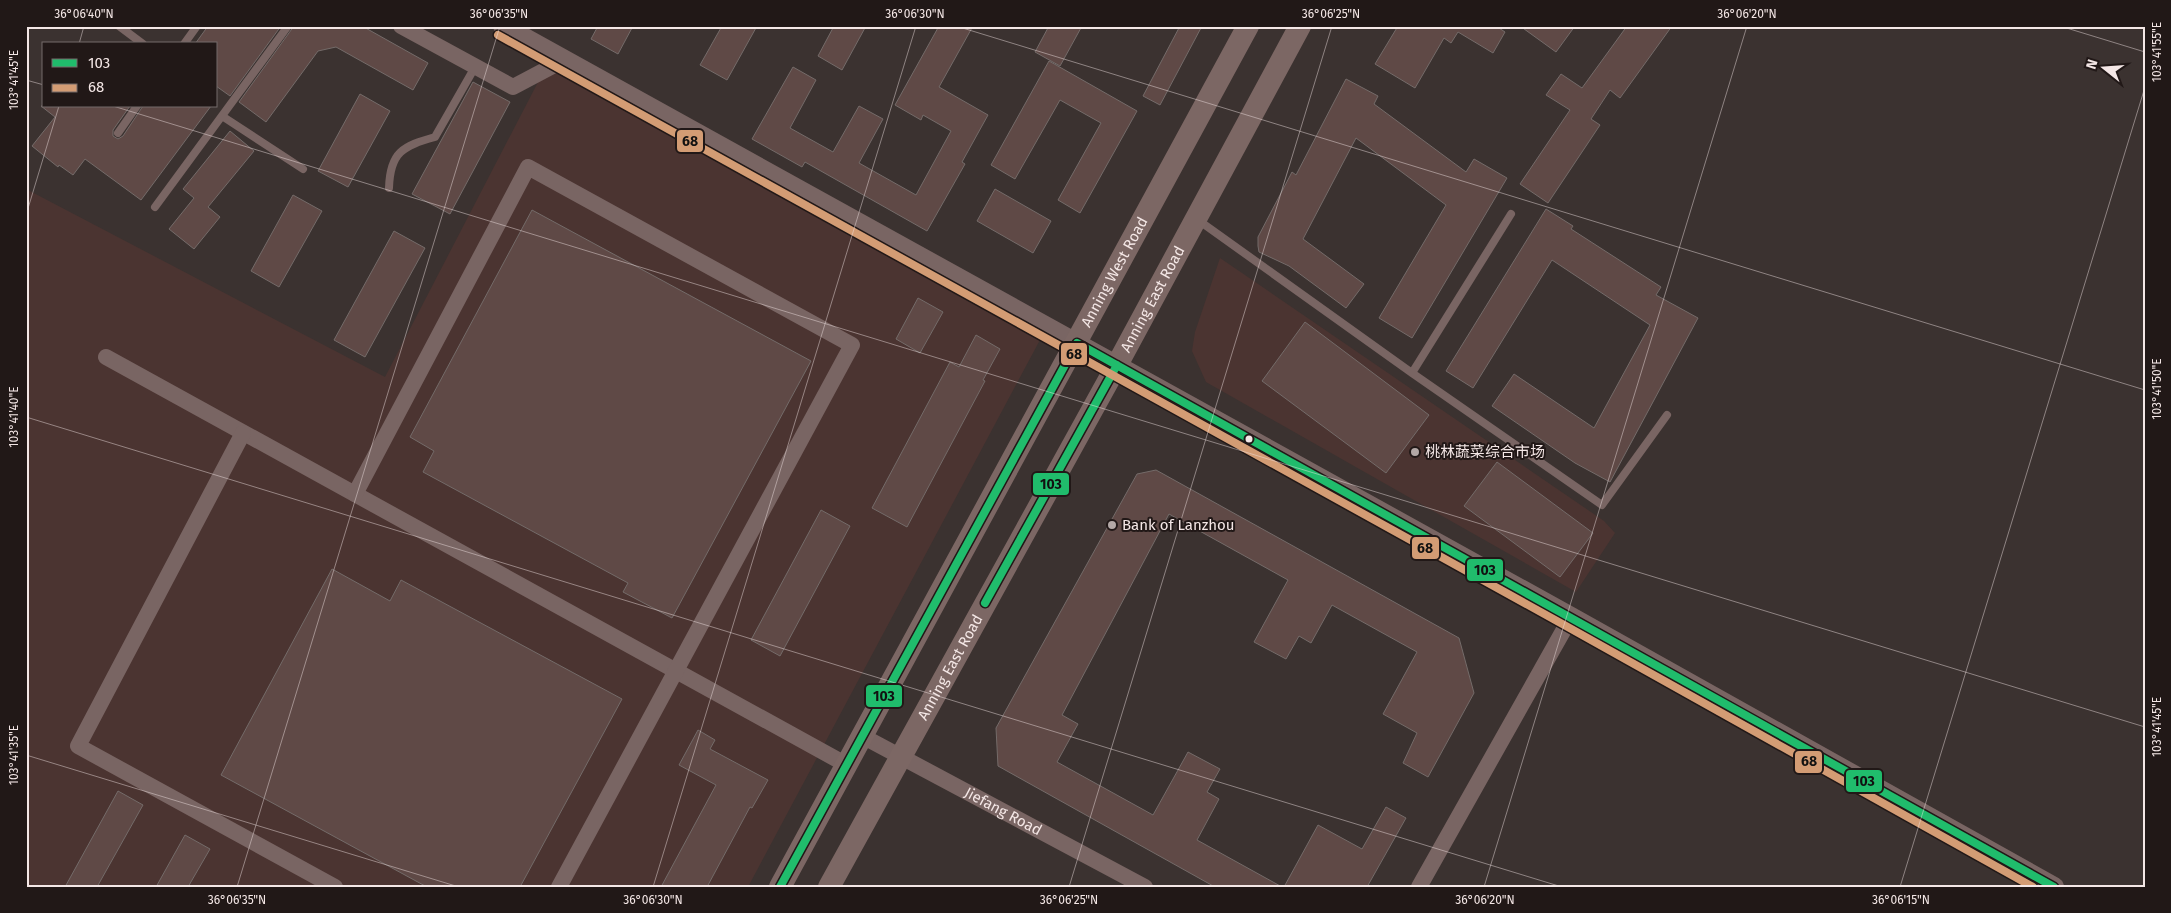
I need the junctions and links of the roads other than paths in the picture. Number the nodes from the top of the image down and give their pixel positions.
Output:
1 (119, 26) edge
2 (197, 26) edge
3 (288, 26) edge
4 (401, 26) edge
5 (503, 26) edge
6 (1248, 26) edge
7 (1300, 26) edge
8 (140, 42) edge
9 (185, 42) edge
10 (564, 60) junction
11 (475, 66) junction
12 (136, 108) edge
13 (222, 116) junction
14 (118, 133) dead end
15 (304, 169) dead end
16 (390, 188) dead end
17 (155, 207) dead end
18 (1511, 214) dead end
19 (1197, 218) junction
20 (1078, 343) junction
21 (106, 357) dead end
22 (1117, 365) junction
23 (1412, 373) junction
24 (1667, 416) dead end
25 (243, 432) junction
26 (355, 494) junction
27 (1571, 617) junction
28 (676, 671) junction
29 (862, 736) junction
30 (900, 757) junction
31 (846, 765) junction
32 (334, 887) edge
33 (559, 887) edge
34 (780, 887) edge
35 (829, 887) edge
36 (1145, 887) edge
37 (1419, 887) edge
38 (2054, 887) edge

1 - 8 lane
2 - 9 lane
3 - 13 lane
4 - 11 street
5 - 10 street
6 - 20 main road, Anning West Road
7 - 19 main road, Anning East Road
10 - 11 street
10 - 20 street
11 - 16 lane
12 - 14 lane
13 - 15 lane
13 - 17 lane
18 - 23 lane
19 - 22 main road, Anning East Road
19 - 23 lane
20 - 22 street
20 - 29 main road, Anning West Road
21 - 25 street
22 - 27 street
22 - 30 main road, Anning East Road
23 - 24 lane
25 - 26 street
25 - 32 street
26 - 28 street
26 - 28 street
27 - 37 street
27 - 38 street
28 - 31 street
28 - 33 street
29 - 30 street, Jiefang Road
29 - 31 main road, Anning West Road
30 - 35 main road, Anning East Road
30 - 36 street, Jiefang Road
31 - 34 main road, Anning West Road

